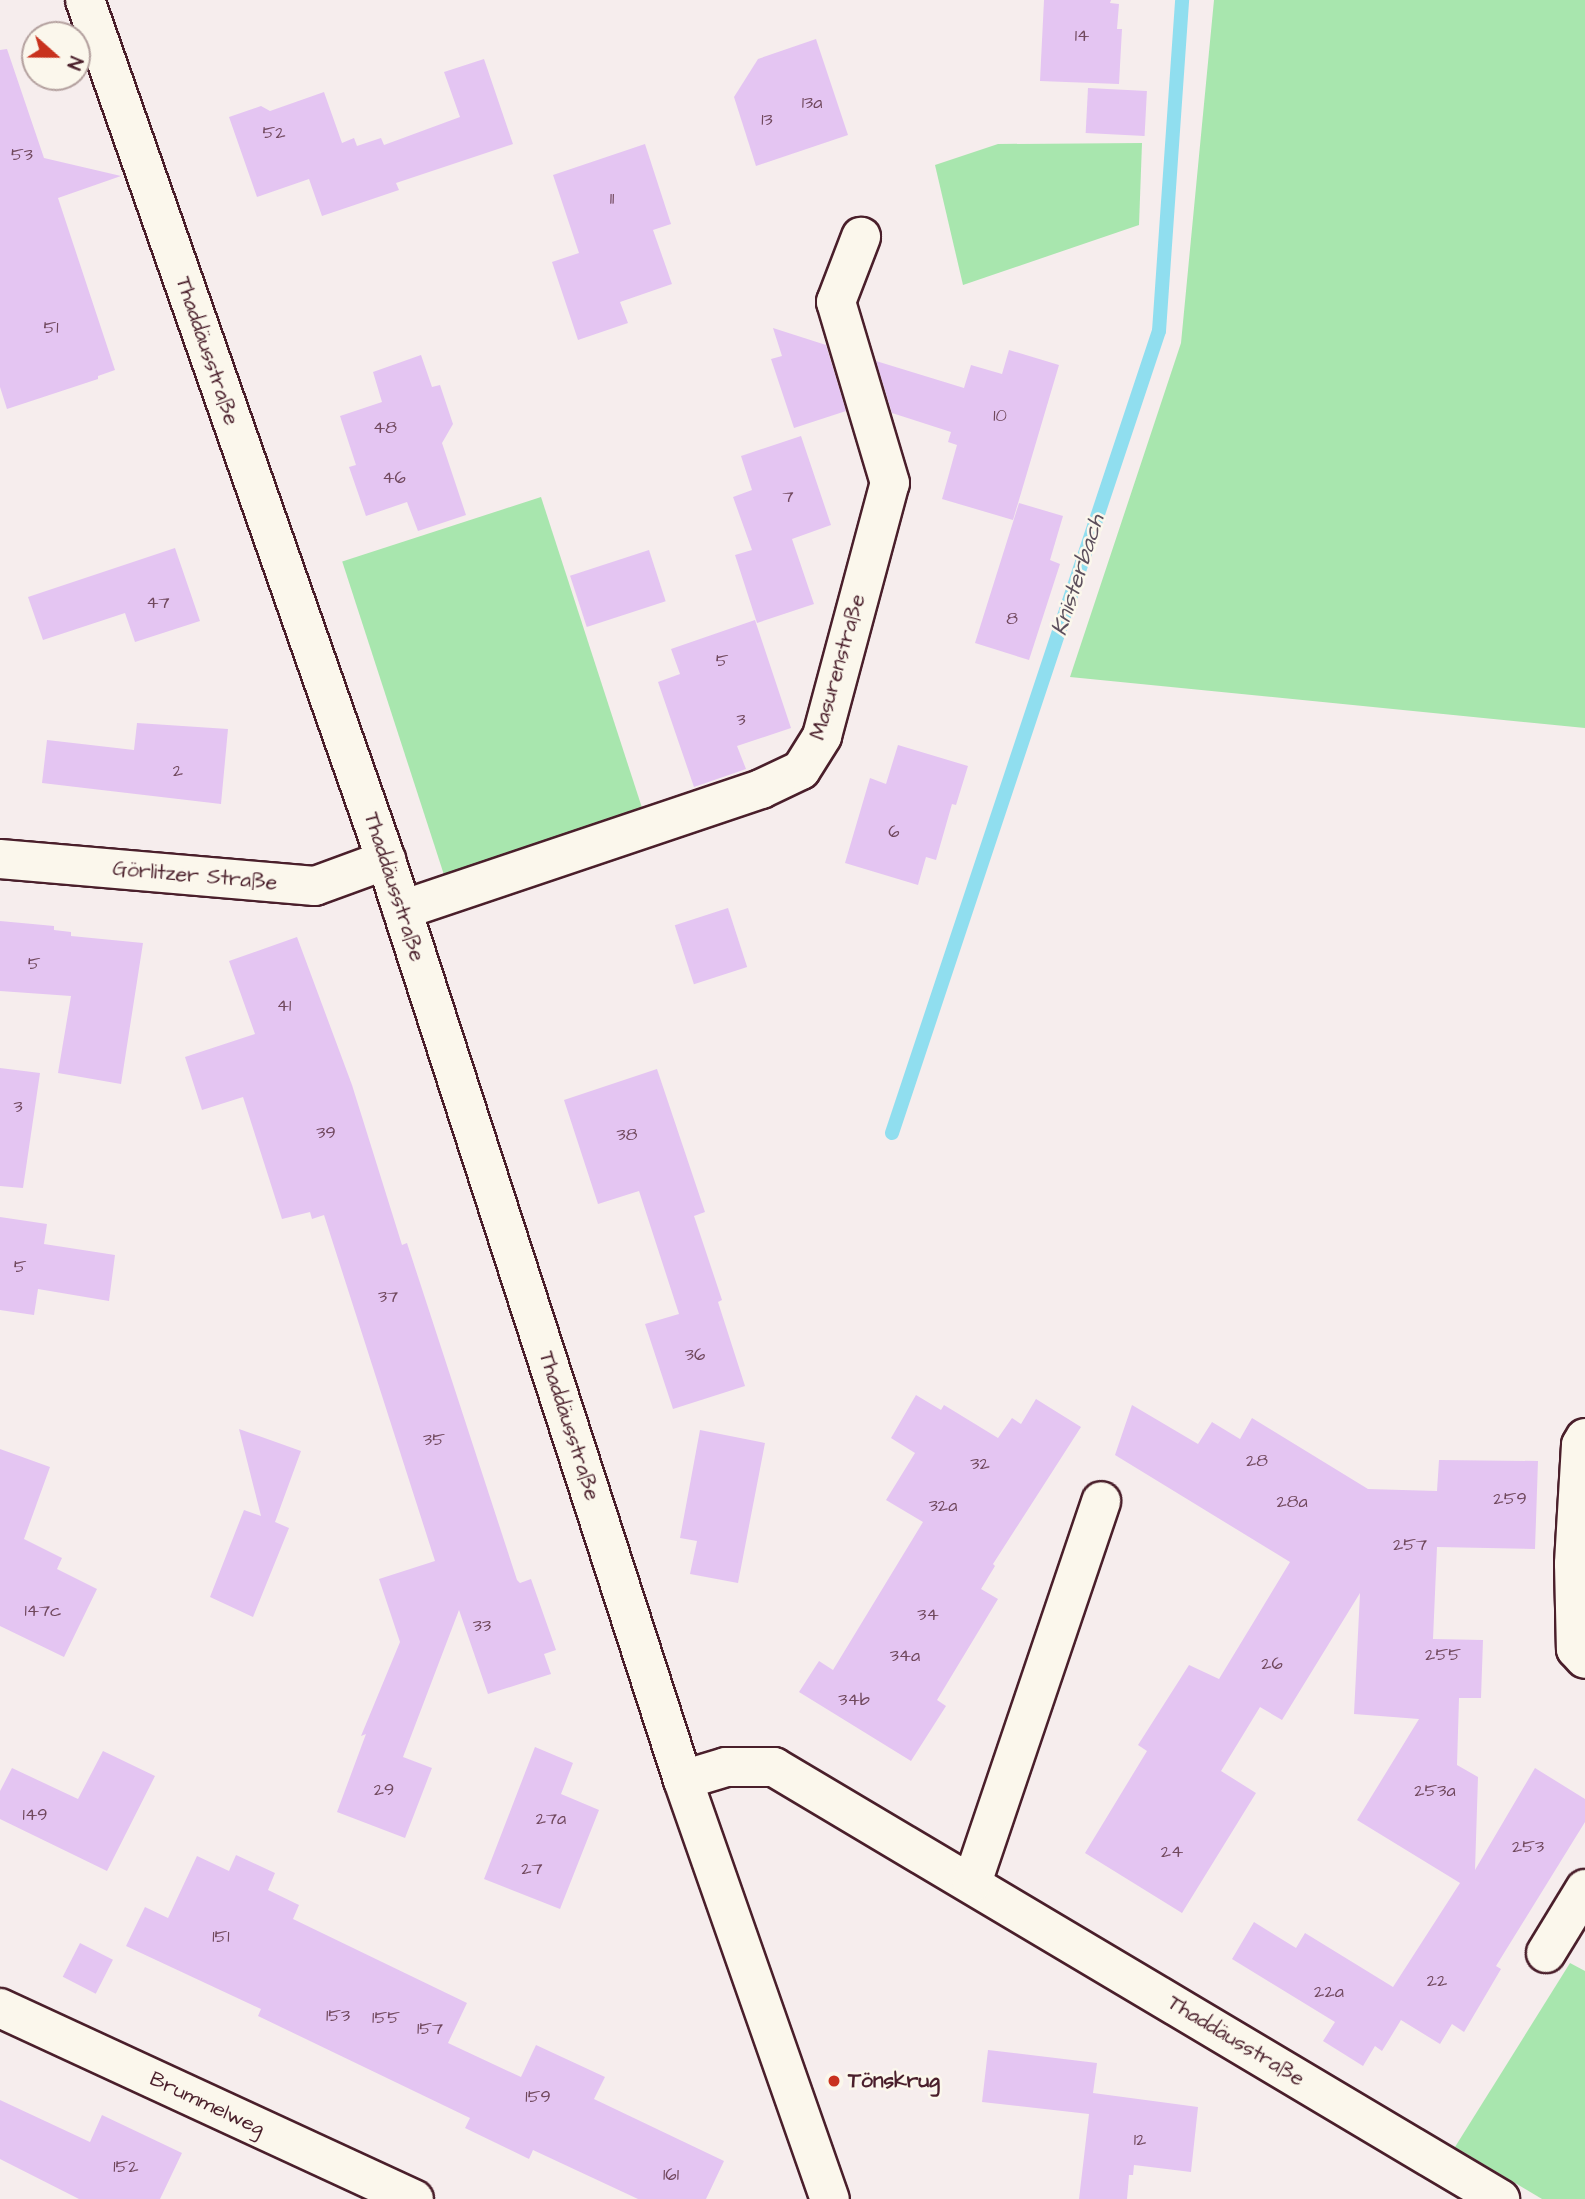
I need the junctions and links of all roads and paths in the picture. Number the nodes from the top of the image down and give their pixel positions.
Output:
1 (85, 0) edge
2 (861, 237) dead end
3 (0, 859) edge
4 (386, 860) junction
5 (402, 910) junction
6 (1585, 1438) edge
7 (1101, 1500) dead end
8 (1585, 1659) edge
9 (682, 1780) junction
10 (972, 1883) junction
11 (1585, 1889) edge
12 (1546, 1953) dead end
13 (0, 2008) edge
14 (414, 2199) edge
15 (830, 2199) edge
16 (1500, 2199) edge

1 - 4 street, Thaddäusstraße
2 - 5 street, Masurenstraße
3 - 4 street, Görlitzer Straße
4 - 5 street, Thaddäusstraße
5 - 9 street, Thaddäusstraße
6 - 8 street
7 - 10 street
9 - 10 street, Thaddäusstraße
9 - 15 street, Thaddäusstraße
10 - 16 street, Thaddäusstraße
11 - 12 street
13 - 14 street, Brummelweg

